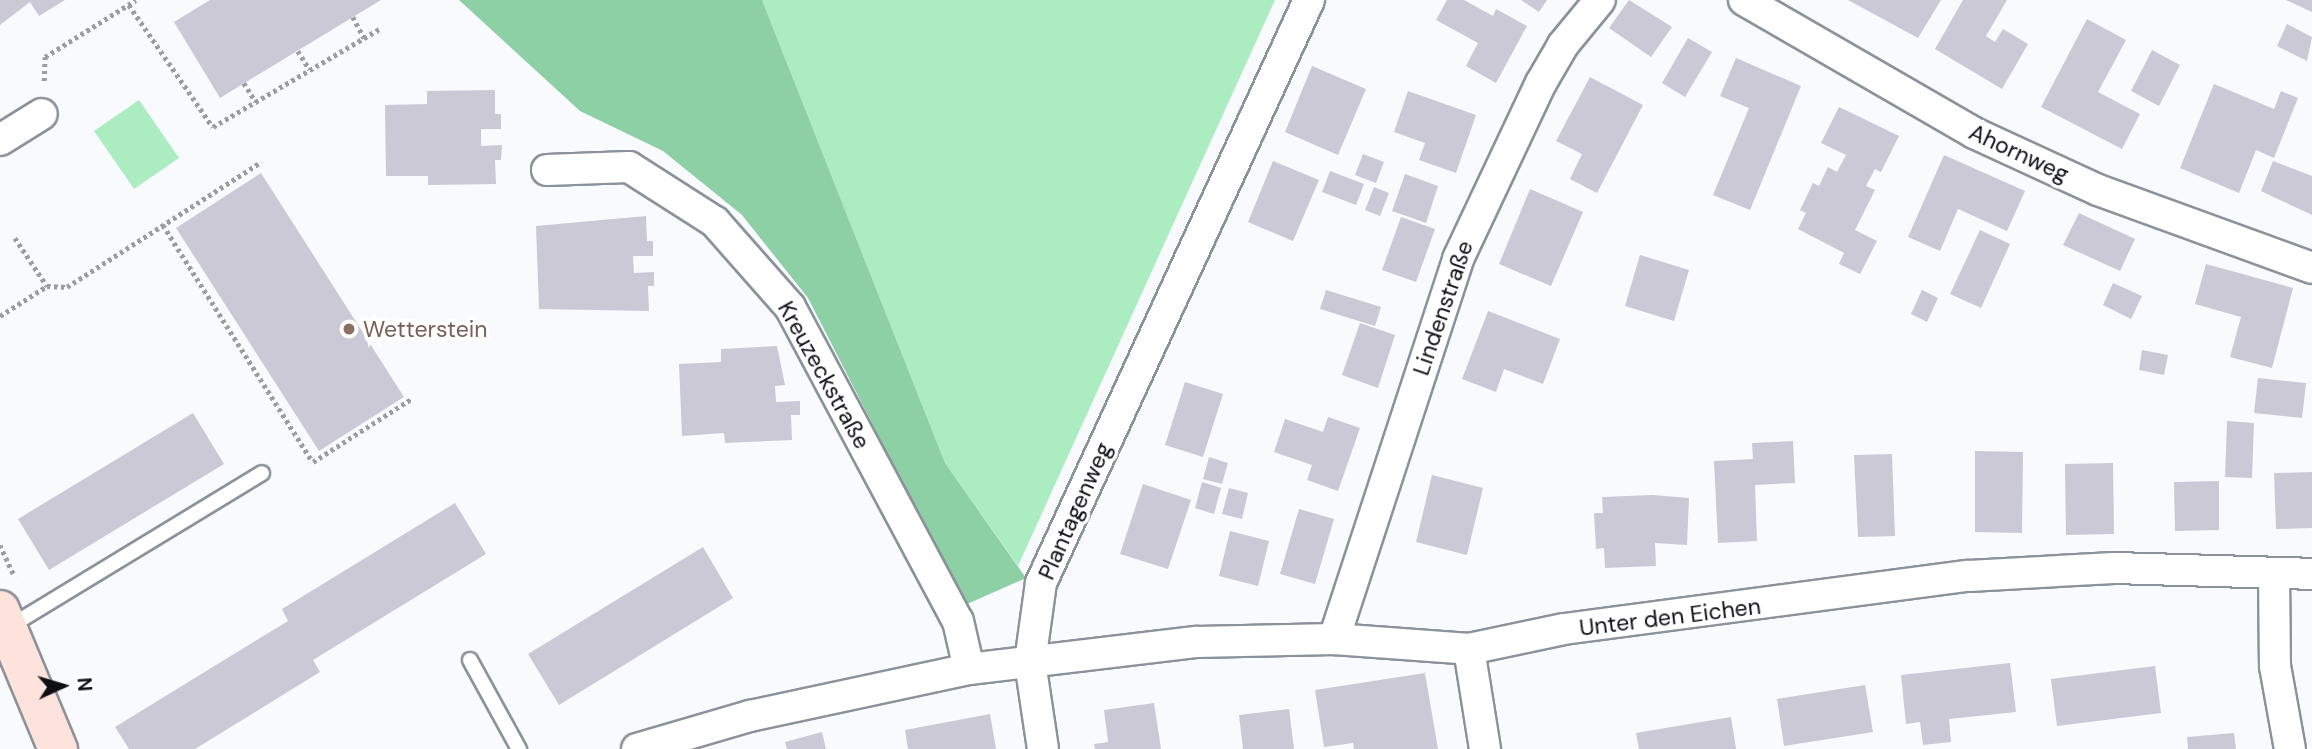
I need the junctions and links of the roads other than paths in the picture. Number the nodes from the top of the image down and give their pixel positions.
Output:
1 (1309, 0) edge
2 (1600, 0) edge
3 (1744, 0) edge
4 (42, 114) road end
5 (0, 140) edge
6 (547, 170) dead end
7 (2312, 268) edge
8 (262, 473) dead end
9 (2274, 573) junction
10 (2312, 573) edge
11 (4, 619) edge
12 (1334, 639) junction
13 (1469, 649) junction
14 (470, 660) dead end
15 (1030, 662) junction
16 (969, 669) junction
17 (58, 749) edge
18 (519, 749) edge
19 (637, 749) edge
20 (1043, 749) edge
21 (1485, 749) edge
22 (2290, 749) edge

1 - 15 street, Plantagenweg
2 - 12 street, Lindenstraße
3 - 7 street, Ahornweg
4 - 5 street
6 - 16 street, Kreuzeckstraße
8 - 11 lane
9 - 10 street, Unter den Eichen
9 - 13 street, Unter den Eichen
9 - 22 street
11 - 17 main road
12 - 13 street, Unter den Eichen
12 - 15 street, Unter den Eichen
13 - 21 street
14 - 18 lane
15 - 16 street
15 - 20 street, Plantagenweg
16 - 19 street

